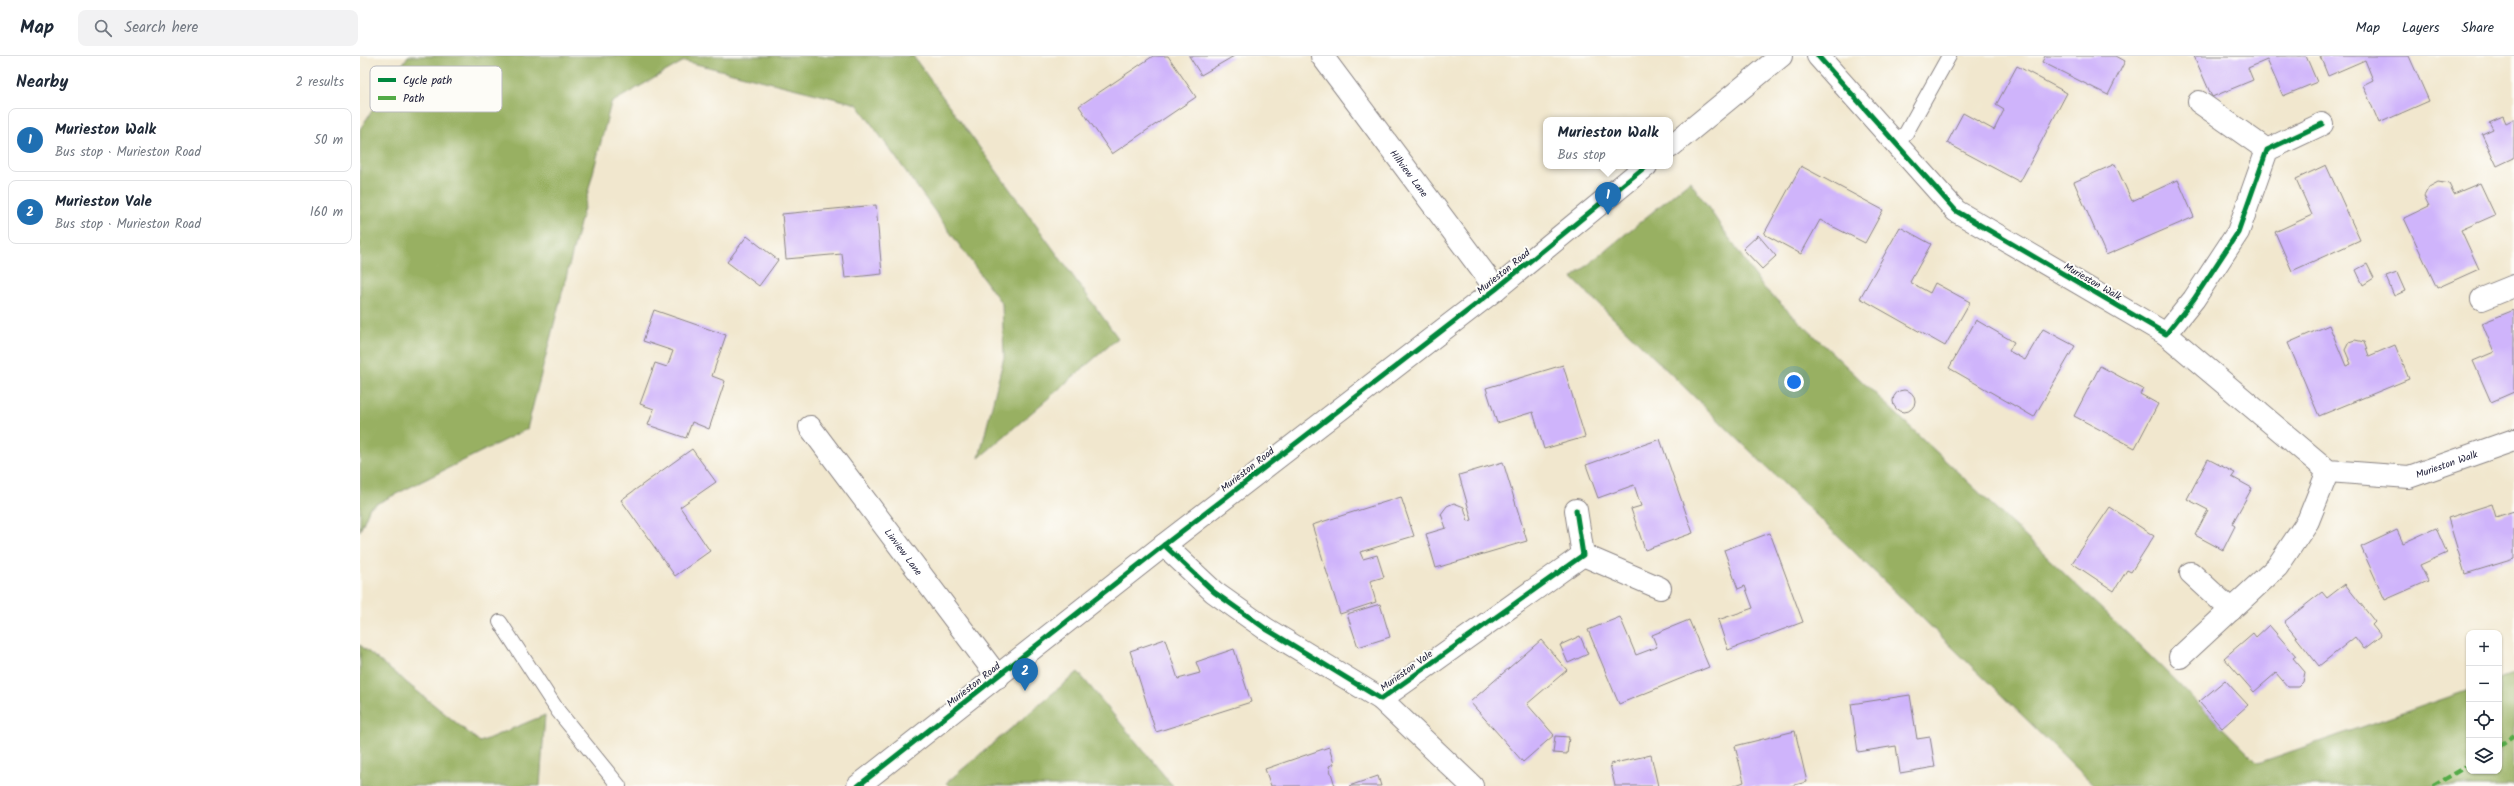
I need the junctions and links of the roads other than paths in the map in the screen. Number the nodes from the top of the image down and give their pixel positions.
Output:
1 (1322, 56) edge
2 (1781, 56) edge
3 (1818, 56) edge
4 (1949, 56) edge
5 (2199, 102) dead end
6 (2322, 124) dead end
7 (1895, 142) junction
8 (1673, 145) edge
9 (2267, 150) junction
10 (1642, 169) edge
11 (2514, 286) edge
12 (1496, 289) junction
13 (2482, 299) dead end
14 (2166, 334) junction
15 (810, 427) dead end
16 (2514, 440) edge
17 (2328, 471) junction
18 (1576, 510) dead end
19 (1164, 545) junction
20 (1583, 554) junction
21 (2191, 573) dead end
22 (1660, 588) dead end
23 (2231, 610) junction
24 (500, 622) dead end
25 (2180, 656) dead end
26 (998, 676) junction
27 (1381, 699) junction
28 (619, 786) edge
29 (858, 786) edge
30 (1472, 786) edge

1 - 12 street, Hillview Lane
2 - 8 street
3 - 7 street, Murieston Walk
4 - 7 lane
5 - 9 street
6 - 9 street
7 - 14 street, Murieston Walk
9 - 14 street
10 - 12 street, Murieston Road
11 - 13 street
12 - 19 street, Murieston Road
14 - 17 street, Murieston Walk
15 - 26 street, Linview Lane
16 - 17 street, Murieston Walk
17 - 23 street
18 - 20 street
19 - 26 street, Murieston Road
19 - 27 street, Murieston Vale
20 - 22 street
20 - 27 street, Murieston Vale
21 - 23 street
23 - 25 street
24 - 28 lane
26 - 29 street, Murieston Road
27 - 30 street, Murieston Vale

